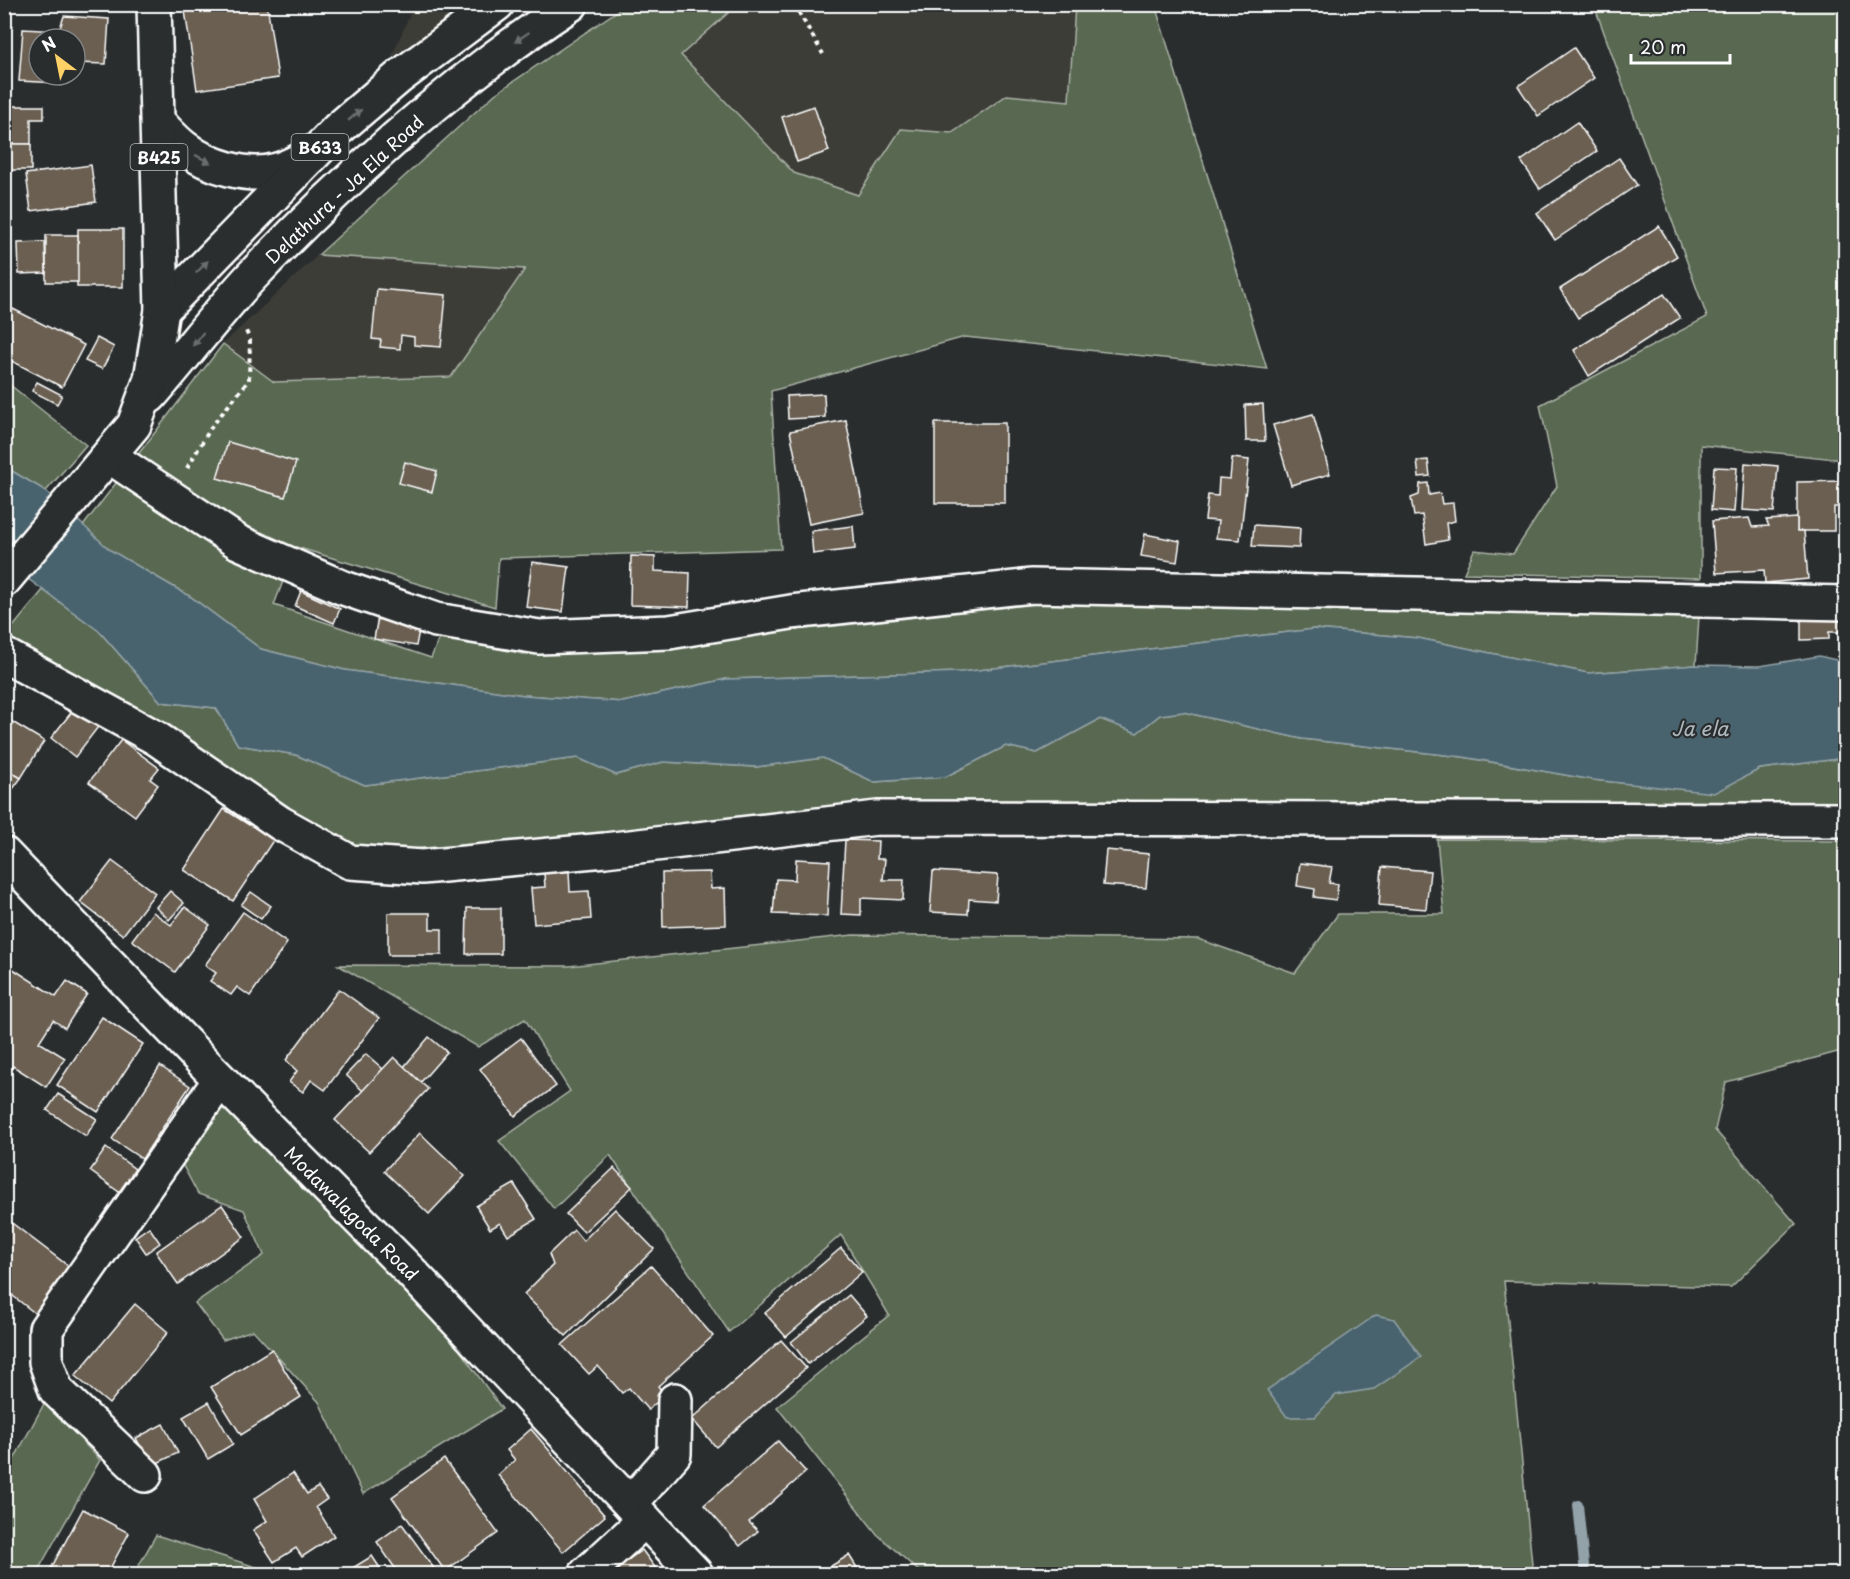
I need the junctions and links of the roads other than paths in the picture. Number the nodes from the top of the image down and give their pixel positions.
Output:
1 (154, 4) edge
2 (497, 4) edge
3 (571, 4) edge
4 (158, 122) junction
5 (311, 155) junction
6 (162, 310) junction
7 (144, 402) junction
8 (109, 456) junction
9 (4, 580) edge
10 (1845, 603) edge
11 (4, 655) edge
12 (1845, 820) edge
13 (4, 854) edge
14 (220, 1080) junction
15 (675, 1400) dead end
16 (145, 1475) dead end
17 (637, 1512) junction
18 (586, 1575) edge
19 (696, 1575) edge

1 - 4 street, B425
5 -> 2 street, B633
3 -> 7 street, Delathura - Ja Ela Road / B633
4 -> 5 street
4 - 6 street, B425
6 -> 5 street, B633
6 - 7 street, B425
7 - 8 street, B425
8 - 9 street, B425
8 - 10 street
11 - 12 street
13 - 14 street, Modawalagoda Road
14 - 16 street
14 - 17 street, Modawalagoda Road
15 - 17 street
17 - 18 street
17 - 19 street, Modawalagoda Road

